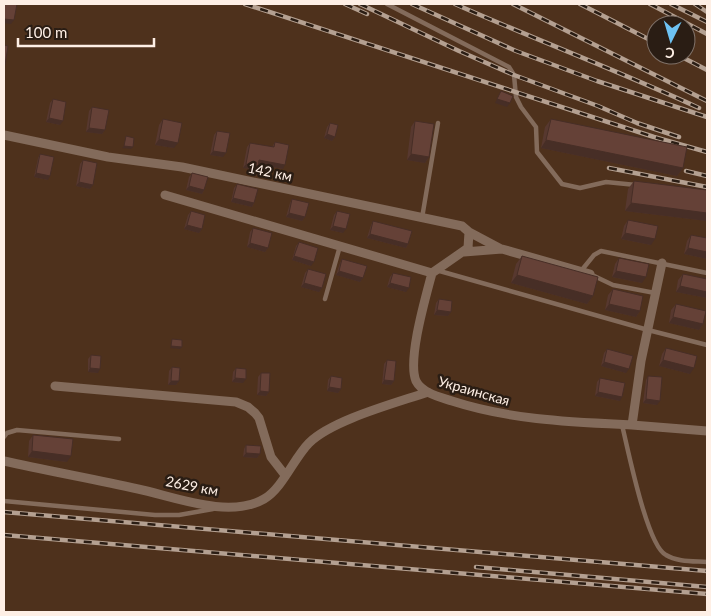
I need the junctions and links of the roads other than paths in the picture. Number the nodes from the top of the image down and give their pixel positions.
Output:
1 (387, 4) edge
2 (438, 123) dead end
3 (4, 135) edge
4 (643, 186) edge
5 (164, 195) dead end
6 (422, 218) junction
7 (469, 232) junction
8 (340, 246) junction
9 (502, 249) junction
10 (464, 252) junction
11 (662, 264) junction
12 (580, 271) junction
13 (434, 272) junction
14 (707, 273) edge
15 (590, 274) joint
16 (656, 293) junction
17 (325, 300) dead end
18 (648, 330) junction
19 (707, 344) edge
20 (54, 386) dead end
21 (428, 392) junction
22 (622, 425) junction
23 (632, 426) junction
24 (707, 431) edge
25 (4, 437) edge
26 (119, 439) dead end
27 (4, 461) edge
28 (285, 474) junction
29 (4, 501) edge
30 (230, 507) junction
31 (707, 562) edge

1 - 4 lane
2 - 6 lane
3 - 6 street, 142 км
5 - 8 street
6 - 7 street, 142 км
7 - 9 street, 142 км
7 - 10 street
8 - 13 street
8 - 17 lane
9 - 10 street
9 - 12 street
10 - 13 street
11 - 12 lane
11 - 14 lane
11 - 16 street
12 - 15 street
13 - 18 lane
13 - 21 street, Украинская
15 - 16 lane
16 - 18 street
18 - 19 lane
18 - 23 street
20 - 28 street
21 - 22 street, Украинская
21 - 28 street, 2629 км
22 - 23 street, Украинская
22 - 31 lane
23 - 24 street, Украинская
25 - 26 lane
27 - 30 street, 2629 км
28 - 30 street, 2629 км
29 - 30 lane

